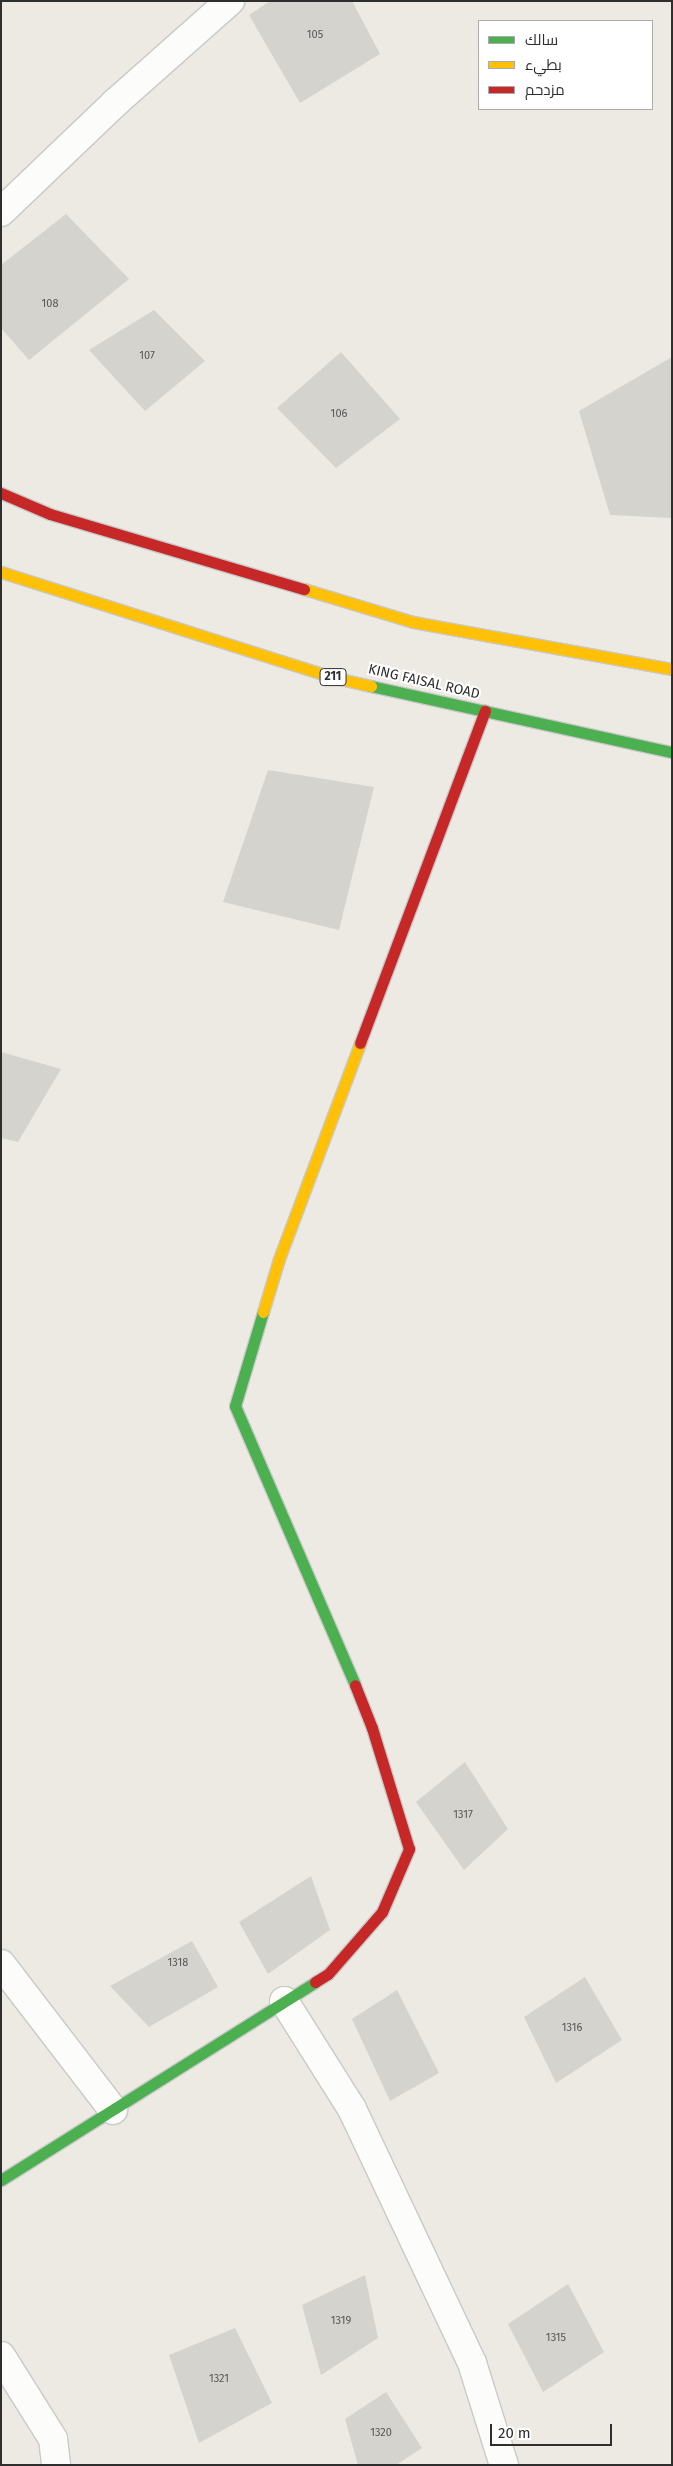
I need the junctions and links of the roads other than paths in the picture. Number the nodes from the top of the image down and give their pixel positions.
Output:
1 (230, 1) edge
2 (1, 212) edge
3 (1, 493) edge
4 (1, 572) edge
5 (672, 670) edge
6 (485, 711) junction
7 (672, 752) edge
8 (1, 1964) edge
9 (284, 2001) junction
10 (113, 2110) junction
11 (1, 2180) edge
12 (1, 2356) edge
13 (56, 2465) edge
14 (504, 2465) edge

1 - 2 street
3 - 5 street
4 - 6 street, KING FAISAL ROAD / 211
6 - 7 street, KING FAISAL ROAD / 211
6 - 9 street
8 - 10 street
9 - 10 street
9 - 14 street
10 - 11 street
12 - 13 street

